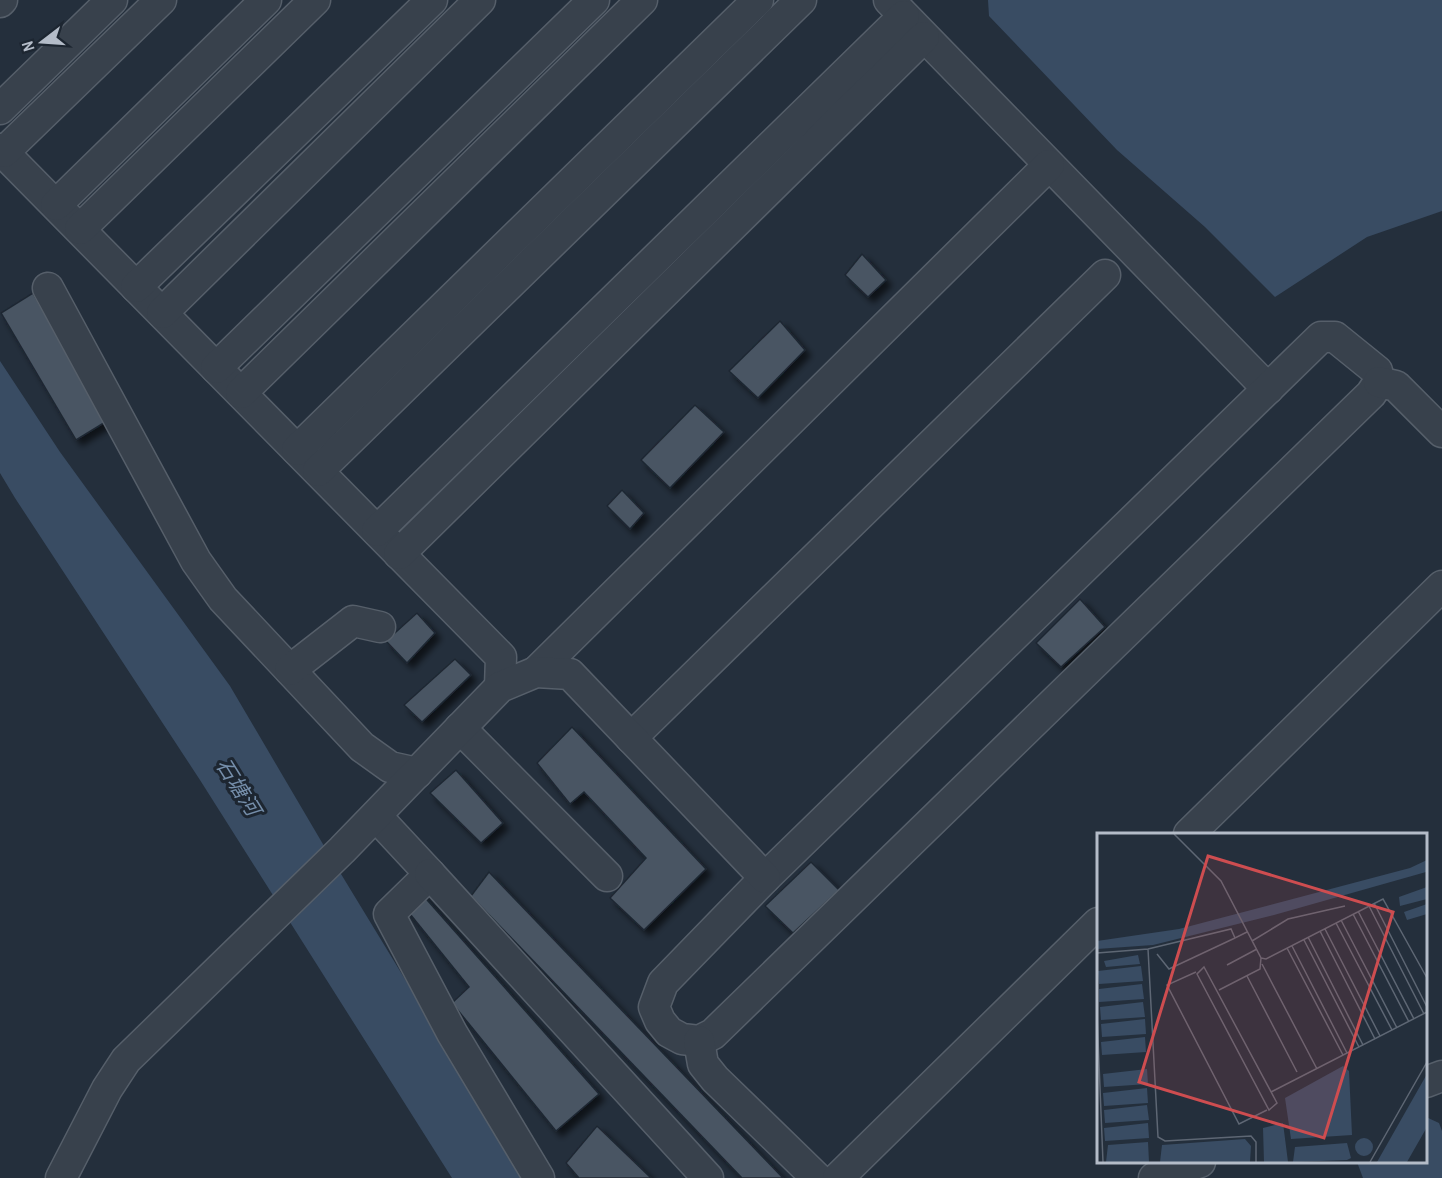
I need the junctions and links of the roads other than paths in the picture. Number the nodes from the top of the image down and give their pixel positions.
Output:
1 (112, 0) edge
2 (160, 0) edge
3 (266, 0) edge
4 (315, 0) edge
5 (432, 0) edge
6 (480, 0) edge
7 (594, 0) edge
8 (642, 0) edge
9 (758, 0) edge
10 (801, 0) edge
11 (896, 8) edge
12 (924, 37) junction
13 (0, 109) edge
14 (2, 150) edge
15 (1049, 165) junction
16 (56, 205) junction
17 (80, 230) junction
18 (1105, 275) dead end
19 (136, 287) junction
20 (48, 288) dead end
21 (162, 313) junction
22 (216, 368) junction
23 (1379, 382) junction
24 (1268, 389) junction
25 (241, 393) junction
26 (1442, 432) edge
27 (297, 450) junction
28 (318, 471) junction
29 (377, 531) junction
30 (399, 554) junction
31 (1442, 586) edge
32 (381, 627) dead end
33 (290, 670) junction
34 (536, 672) junction
35 (500, 687) junction
36 (460, 729) junction
37 (631, 738) junction
38 (417, 773) junction
39 (376, 816) junction
40 (1190, 833) edge
41 (429, 874) junction
42 (607, 876) dead end
43 (765, 878) junction
44 (1097, 924) edge
45 (699, 1041) junction
46 (1442, 1076) edge
47 (1427, 1081) edge
48 (1195, 1163) edge
49 (61, 1178) edge
50 (539, 1178) edge
51 (708, 1178) edge
52 (817, 1178) edge
53 (838, 1178) edge
54 (1154, 1178) edge

1 - 13 street
2 - 14 street
3 - 16 street
4 - 17 street
5 - 19 street
6 - 21 street
7 - 22 street
8 - 25 street
9 - 27 street
10 - 28 street
11 - 12 street
11 - 29 street
12 - 15 street
12 - 30 street
14 - 16 street
15 - 24 street
15 - 34 street
16 - 17 street
17 - 19 street
18 - 37 street
19 - 21 street
20 - 33 street
21 - 22 street
22 - 25 street
23 - 24 street
23 - 26 street
23 - 45 street
24 - 43 street
25 - 27 street
27 - 28 street
28 - 29 street
29 - 30 street
30 - 35 street
31 - 40 street
32 - 33 street
33 - 38 street
34 - 35 street
34 - 37 street
35 - 36 street
36 - 38 street
36 - 42 street
37 - 43 street
38 - 39 street
39 - 41 street
39 - 49 street
41 - 50 street
41 - 51 street
43 - 45 street
44 - 53 street
45 - 52 street
46 - 47 street
48 - 54 street

